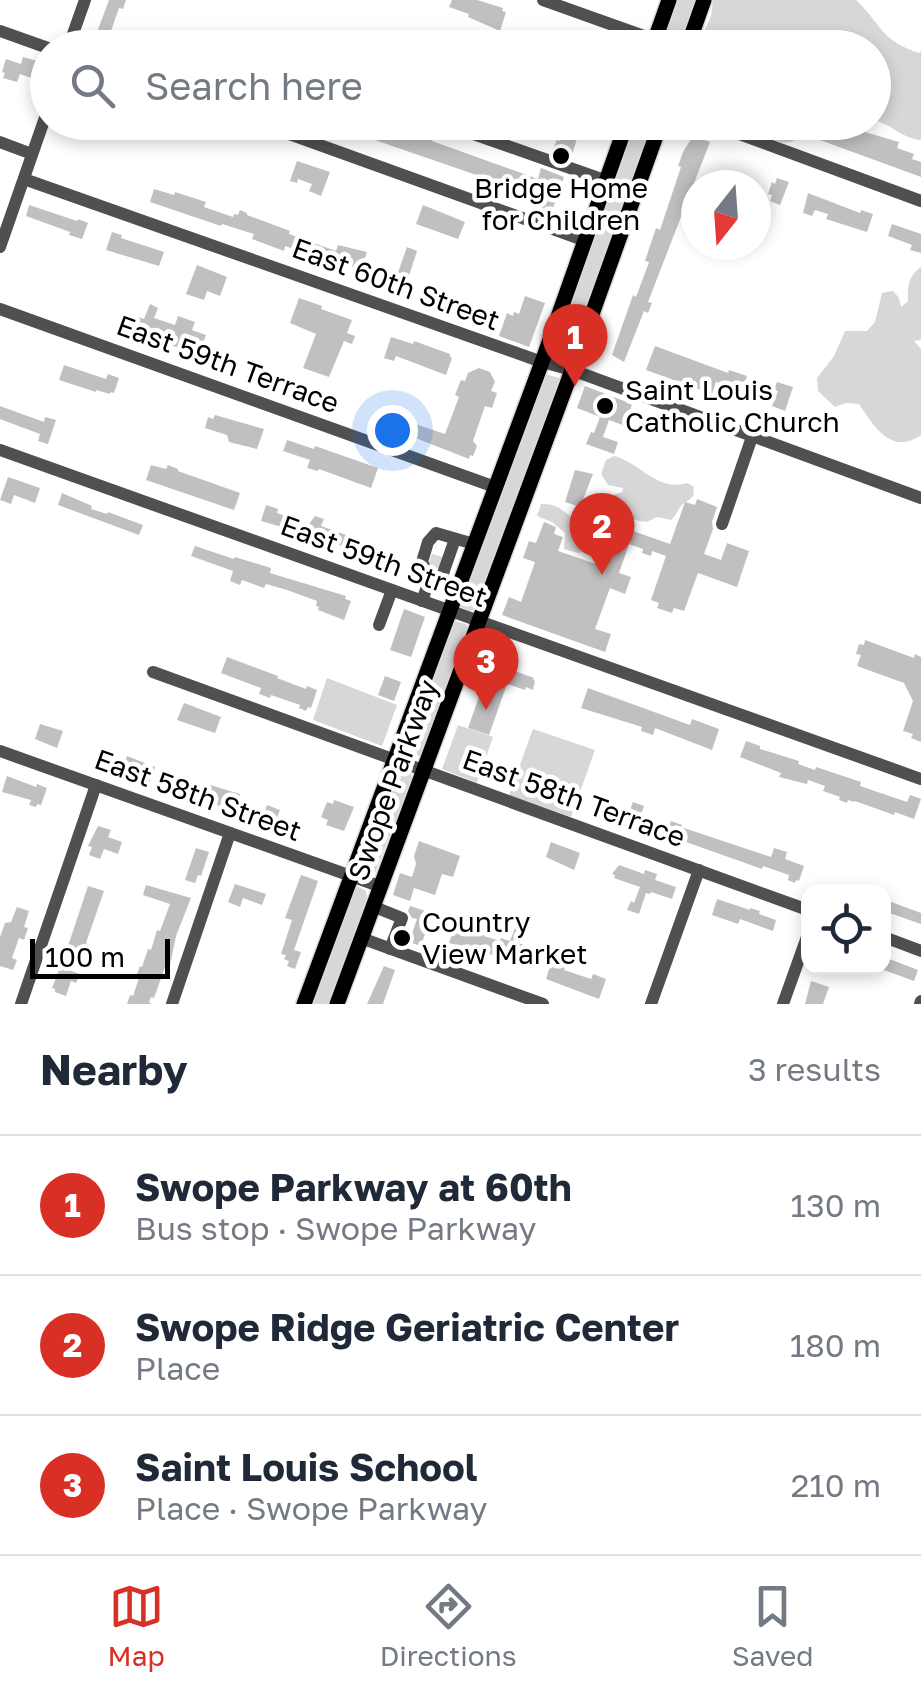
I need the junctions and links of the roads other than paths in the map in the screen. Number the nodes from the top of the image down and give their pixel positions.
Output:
1 (85, 0) edge
2 (543, 0) edge
3 (669, 0) edge
4 (704, 0) edge
5 (74, 30) edge
6 (619, 30) edge
7 (659, 30) edge
8 (693, 30) edge
9 (0, 31) edge
10 (30, 42) edge
11 (37, 140) edge
12 (306, 140) edge
13 (490, 140) edge
14 (621, 140) edge
15 (655, 140) edge
16 (755, 140) edge
17 (0, 142) edge
18 (32, 154) junction
19 (24, 179) junction
20 (606, 181) junction
21 (921, 202) edge
22 (586, 241) junction
23 (0, 247) edge
24 (0, 310) edge
25 (542, 362) junction
26 (572, 370) junction
27 (752, 437) junction
28 (0, 450) edge
29 (495, 486) junction
30 (921, 498) edge
31 (722, 524) dead end
32 (450, 537) junction
33 (474, 544) junction
34 (438, 551) tunnel mouth
35 (435, 575) junction
36 (457, 588) junction
37 (392, 590) junction
38 (422, 601) junction
39 (449, 610) junction
40 (478, 620) junction
41 (379, 626) dead end
42 (153, 672) dead end
43 (0, 750) edge
44 (394, 759) junction
45 (423, 770) junction
46 (921, 779) edge
47 (96, 785) junction
48 (230, 833) junction
49 (699, 870) junction
50 (350, 876) junction
51 (380, 886) junction
52 (372, 906) junction
53 (801, 907) edge
54 (361, 938) junction
55 (891, 939) edge
56 (390, 949) junction
57 (921, 950) edge
58 (801, 954) edge
59 (21, 1004) edge
60 (172, 1004) edge
61 (304, 1004) edge
62 (337, 1004) edge
63 (542, 1004) edge
64 (651, 1004) edge
65 (783, 1004) edge

1 - 5 street
2 - 6 street
3 - 7 main road
4 - 8 main road
9 - 10 street
11 - 18 street
12 - 22 street
13 - 20 street
14 - 20 main road, Swope Parkway
15 - 26 main road, Swope Parkway
16 - 21 street
17 - 18 street
18 - 19 street
19 - 23 street
19 - 25 street, East 60th Street
20 - 22 main road, Swope Parkway
22 - 25 main road, Swope Parkway
24 - 29 street, East 59th Terrace
25 - 26 street, East 60th Street
25 - 29 main road, Swope Parkway
26 - 27 street, East 60th Street
26 - 40 main road, Swope Parkway
27 - 30 street, East 60th Street
27 - 31 street
28 - 37 street, East 59th Street
29 - 33 main road, Swope Parkway
32 - 33 street
32 - 34 street
32 - 35 street
32 - 35 street
33 - 36 main road, Swope Parkway
35 - 36 street
35 - 38 street
36 - 39 main road, Swope Parkway
37 - 38 street, East 59th Street
37 - 41 street
38 - 39 street, East 59th Street
39 - 40 street, East 59th Street
39 - 44 main road, Swope Parkway
40 - 45 main road, Swope Parkway
40 - 46 street, East 59th Street
42 - 44 street, East 58th Terrace
43 - 47 street, East 58th Street
44 - 45 street, East 58th Terrace
44 - 50 main road, Swope Parkway
45 - 49 street, East 58th Terrace
45 - 51 main road, Swope Parkway
47 - 48 street, East 58th Street
47 - 59 street
48 - 50 street, East 58th Street
48 - 60 street
49 - 53 street, East 58th Terrace
49 - 64 street
50 - 51 street, East 58th Street
50 - 61 main road, Swope Parkway
51 - 52 main road, Swope Parkway
52 - 54 main road, Swope Parkway
52 - 56 street
54 - 56 street
54 - 62 main road, Swope Parkway
55 - 57 street
56 - 63 street
58 - 65 street

